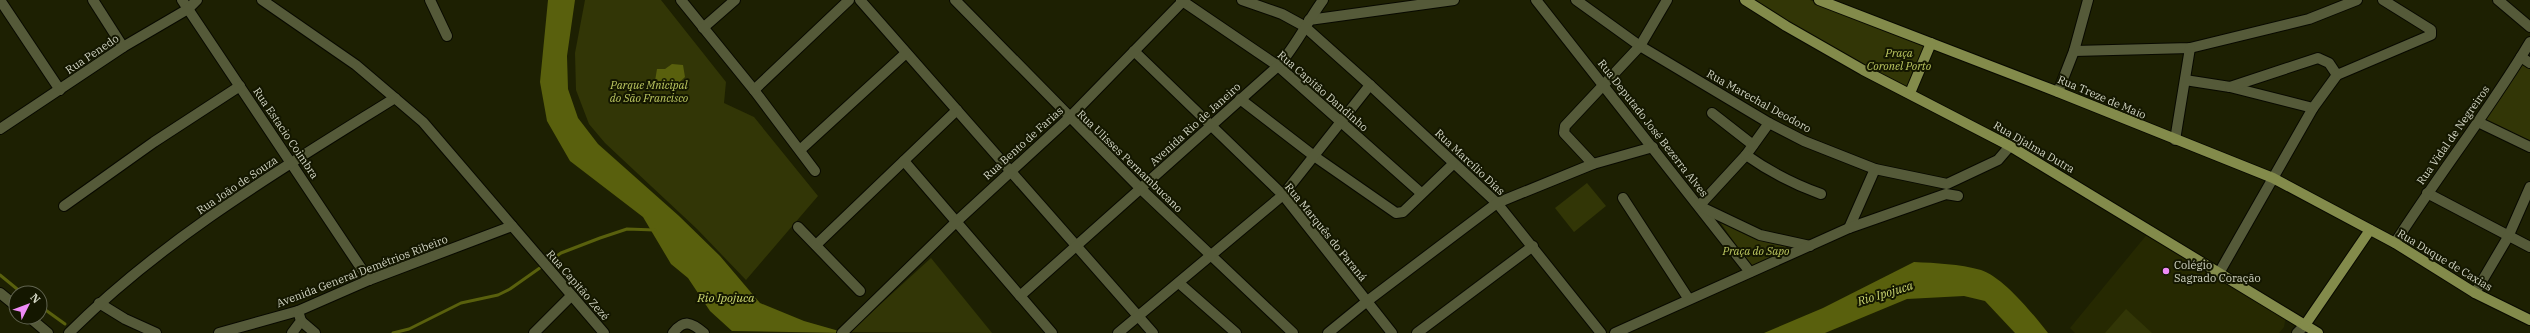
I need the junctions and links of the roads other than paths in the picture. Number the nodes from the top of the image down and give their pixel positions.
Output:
1 (0, 0) edge
2 (93, 0) edge
3 (182, 0) edge
4 (197, 0) edge
5 (262, 0) edge
6 (430, 0) edge
7 (680, 0) edge
8 (734, 0) edge
9 (849, 0) edge
10 (860, 0) edge
11 (955, 0) edge
12 (1183, 0) edge
13 (1242, 0) edge
14 (1323, 0) edge
15 (1454, 0) edge
16 (1536, 0) edge
17 (1576, 0) edge
18 (1667, 0) edge
19 (1745, 0) edge
20 (1819, 0) edge
21 (2088, 0) edge
22 (2357, 0) edge
23 (2383, 0) edge
24 (2503, 2) edge
25 (188, 9) junction
26 (1306, 23) junction
27 (2530, 27) edge
28 (703, 28) junction
29 (447, 36) dead end
30 (2530, 42) edge
31 (1931, 43) junction
32 (1640, 46) junction
33 (123, 47) junction
34 (2190, 48) junction
35 (1134, 51) junction
36 (2074, 51) junction
37 (906, 53) junction
38 (2521, 57) junction
39 (2530, 63) edge
40 (1278, 66) junction
41 (2337, 75) junction
42 (2185, 80) junction
43 (1370, 85) junction
44 (240, 86) junction
45 (1605, 86) junction
46 (2230, 88) junction
47 (60, 90) junction
48 (754, 90) junction
49 (2058, 92) junction
50 (1910, 93) junction
51 (395, 98) junction
52 (1240, 99) junction
53 (2313, 108) junction
54 (957, 110) junction
55 (1712, 113) dead end
56 (1069, 118) junction
57 (2478, 122) junction
58 (1341, 123) junction
59 (1769, 123) junction
60 (1209, 126) junction
61 (0, 129) edge
62 (2175, 140) junction
63 (1753, 145) junction
64 (2010, 146) junction
65 (1653, 147) junction
66 (2530, 148) edge
67 (800, 150) junction
68 (1746, 154) junction
69 (1314, 156) junction
70 (904, 161) junction
71 (291, 163) junction
72 (1453, 164) junction
73 (1593, 164) junction
74 (1875, 169) junction
75 (815, 171) dead end
76 (1009, 171) junction
77 (2273, 178) junction
78 (2530, 187) edge
79 (1142, 190) junction
80 (1421, 193) junction
81 (2427, 193) junction
82 (1821, 194) dead end
83 (1282, 195) junction
84 (1958, 196) dead end
85 (1623, 198) dead end
86 (1497, 203) junction
87 (64, 206) dead end
88 (1699, 206) junction
89 (957, 221) junction
90 (512, 226) junction
91 (798, 227) dead end
92 (1849, 228) junction
93 (2370, 230) junction
94 (2508, 237) junction
95 (2395, 243) junction
96 (816, 245) junction
97 (1076, 245) junction
98 (1533, 246) junction
99 (1810, 246) junction
100 (2530, 247) edge
101 (1211, 256) junction
102 (1750, 272) junction
103 (2219, 273) junction
104 (368, 280) junction
105 (1179, 283) junction
106 (860, 291) dead end
107 (0, 293) edge
108 (2475, 294) junction
109 (571, 296) junction
110 (1020, 296) junction
111 (1688, 298) junction
112 (8, 300) edge
113 (1366, 302) junction
114 (99, 303) junction
115 (299, 316) junction
116 (1138, 316) junction
117 (2530, 320) edge
118 (38, 325) edge
119 (2301, 329) edge
120 (48, 333) edge
121 (69, 333) edge
122 (156, 333) edge
123 (219, 333) edge
124 (292, 333) edge
125 (315, 333) edge
126 (534, 333) edge
127 (604, 333) edge
128 (672, 333) edge
129 (704, 333) edge
130 (842, 333) edge
131 (1052, 333) edge
132 (1118, 333) edge
133 (1153, 333) edge
134 (1236, 333) edge
135 (1293, 333) edge
136 (1328, 333) edge
137 (1392, 333) edge
138 (1416, 333) edge
139 (1601, 333) edge
140 (1615, 333) edge
141 (2318, 333) edge

1 - 47 street
2 - 33 street
3 - 25 street, Rua Estacio Coimbra
4 - 25 street, Rua Penedo
5 - 51 street, Rua Capitão Zezé
6 - 29 street
7 - 28 street
8 - 28 street
9 - 48 street
10 - 37 street
11 - 56 street, Rua Ulisses Pernambucano
12 - 35 street, Rua Bento de Farias
12 - 40 street, Rua Capitão Dandinho
13 - 26 street, Rua Marcílio Dias
14 - 26 street, Avenida Rio de Janeiro
15 - 26 street
16 - 45 street, Rua Deputado José Bezerra Alves
17 - 32 street, Rua Marechal Deodoro
18 - 32 street
19 - 50 main road, Rua Djalma Dutra
20 - 31 main road, Rua Treze de Maio
21 - 36 street
22 - 34 street
23 - 41 street
24 - 27 street
25 - 33 street, Rua Penedo
25 - 44 street, Rua Estacio Coimbra
26 - 40 street, Avenida Rio de Janeiro
26 - 43 street, Rua Marcílio Dias
28 - 48 street
30 - 38 street, Rua Vidal de Negreiros
31 - 49 main road, Rua Treze de Maio
31 - 50 main road
32 - 45 street
32 - 59 street, Rua Marechal Deodoro
33 - 47 street, Rua Penedo
34 - 36 street
34 - 42 street
35 - 56 street, Rua Bento de Farias
35 - 60 street, Rua Marquês do Paraná
36 - 49 street
37 - 54 street
37 - 67 street
38 - 39 street
38 - 57 street, Rua Vidal de Negreiros
40 - 52 street, Avenida Rio de Janeiro
40 - 58 street, Rua Capitão Dandinho
41 - 46 street
41 - 53 street
42 - 46 street
42 - 62 street
43 - 58 street
43 - 72 street, Rua Marcílio Dias
44 - 71 street, Rua Estacio Coimbra
44 - 87 street
45 - 65 street, Rua Deputado José Bezerra Alves
45 - 73 street
46 - 53 street
47 - 61 street, Rua Penedo
48 - 67 street
49 - 62 main road, Rua Treze de Maio
50 - 64 main road, Rua Djalma Dutra
51 - 71 street, Rua João de Souza
51 - 90 street, Rua Capitão Zezé
52 - 60 street, Avenida Rio de Janeiro
52 - 69 street
53 - 77 street
54 - 70 street
54 - 76 street
55 - 63 street
56 - 76 street, Rua Bento de Farias
56 - 79 street, Rua Ulisses Pernambucano
57 - 66 street
57 - 81 street, Rua Vidal de Negreiros
58 - 69 street
58 - 80 street, Rua Capitão Dandinho
59 - 63 street
59 - 74 street, Rua Marechal Deodoro
60 - 79 street, Avenida Rio de Janeiro
60 - 83 street, Rua Marquês do Paraná
62 - 77 main road, Rua Treze de Maio
63 - 68 street
64 - 74 street, Rua Marechal Deodoro
64 - 103 main road, Rua Djalma Dutra
65 - 73 street
65 - 88 street, Rua Deputado José Bezerra Alves
67 - 75 street
68 - 82 street
68 - 88 street
69 - 80 street
69 - 83 street
70 - 89 street
70 - 96 street
71 - 104 street, Rua Estacio Coimbra
71 - 114 street, Rua João de Souza
72 - 80 street
72 - 86 street, Rua Marcílio Dias
73 - 86 street
74 - 92 street
76 - 89 street, Rua Bento de Farias
76 - 97 street
77 - 93 main road, Rua Treze de Maio
77 - 103 street
78 - 94 street
79 - 97 street, Avenida Rio de Janeiro
79 - 101 street, Rua Ulisses Pernambucano
81 - 94 street
81 - 95 street, Rua Vidal de Negreiros
83 - 101 street
83 - 113 street, Rua Marquês do Paraná
84 - 92 street
85 - 111 street
86 - 98 street, Rua Marcílio Dias
86 - 113 street
88 - 99 street
88 - 102 street, Rua Deputado José Bezerra Alves
89 - 110 street
89 - 130 street, Rua Bento de Farias
90 - 104 street, Avenida General Demétrios Ribeiro
90 - 109 street, Rua Capitão Zezé
91 - 96 street
92 - 99 street
93 - 95 main road, Rua Duque de Caxias
93 - 119 main road
94 - 100 street
94 - 108 street
95 - 108 main road, Rua Duque de Caxias
96 - 106 street
97 - 110 street, Avenida Rio de Janeiro
97 - 116 street
98 - 138 street
98 - 139 street, Rua Marcílio Dias
99 - 102 street
101 - 105 street
101 - 135 street, Rua Ulisses Pernambucano
102 - 111 street
103 - 119 main road, Rua Djalma Dutra
104 - 115 street, Avenida General Demétrios Ribeiro
105 - 116 street
105 - 134 street
107 - 112 street
108 - 117 main road, Rua Duque de Caxias
109 - 126 street
109 - 127 street, Rua Capitão Zezé
110 - 131 street
111 - 140 street
113 - 136 street
113 - 137 street, Rua Marquês do Paraná
114 - 121 street, Rua João de Souza
114 - 122 street
115 - 123 street, Avenida General Demétrios Ribeiro
115 - 124 street
115 - 125 street
116 - 132 street
116 - 133 street
118 - 120 street
119 - 141 main road, Rua Djalma Dutra
128 - 129 street

